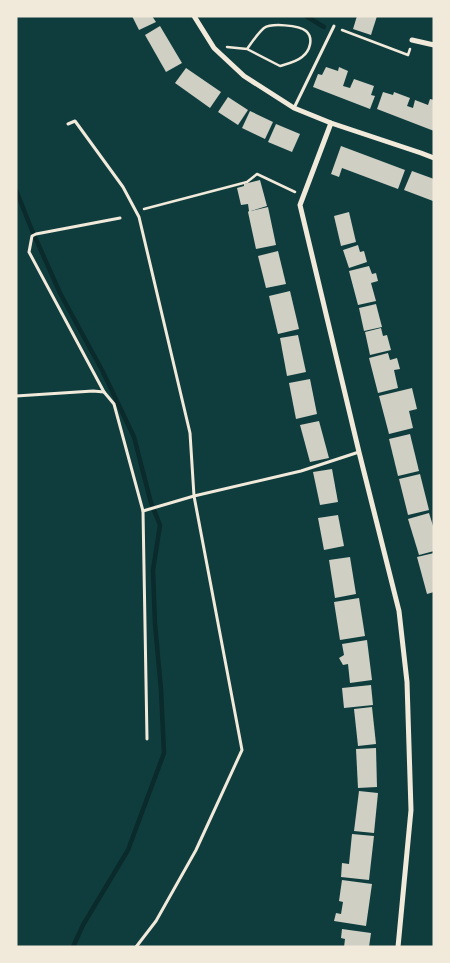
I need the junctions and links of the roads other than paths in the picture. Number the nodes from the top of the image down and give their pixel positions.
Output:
1 (194, 16) edge
2 (334, 26) road end
3 (412, 40) road end
4 (434, 45) edge
5 (294, 108) junction
6 (330, 123) junction
7 (68, 124) dead end
8 (434, 158) edge
9 (120, 218) dead end
10 (104, 392) junction
11 (16, 396) edge
12 (359, 452) junction
13 (194, 496) junction
14 (143, 511) junction
15 (147, 739) dead end
16 (136, 947) edge
17 (398, 947) edge

1 - 5 street
2 - 5 lane
3 - 4 street
5 - 6 street
6 - 8 street
6 - 12 street
7 - 13 lane
9 - 10 lane
10 - 11 lane
10 - 14 lane
12 - 13 lane
12 - 17 street
13 - 14 lane
13 - 16 lane
14 - 15 lane

